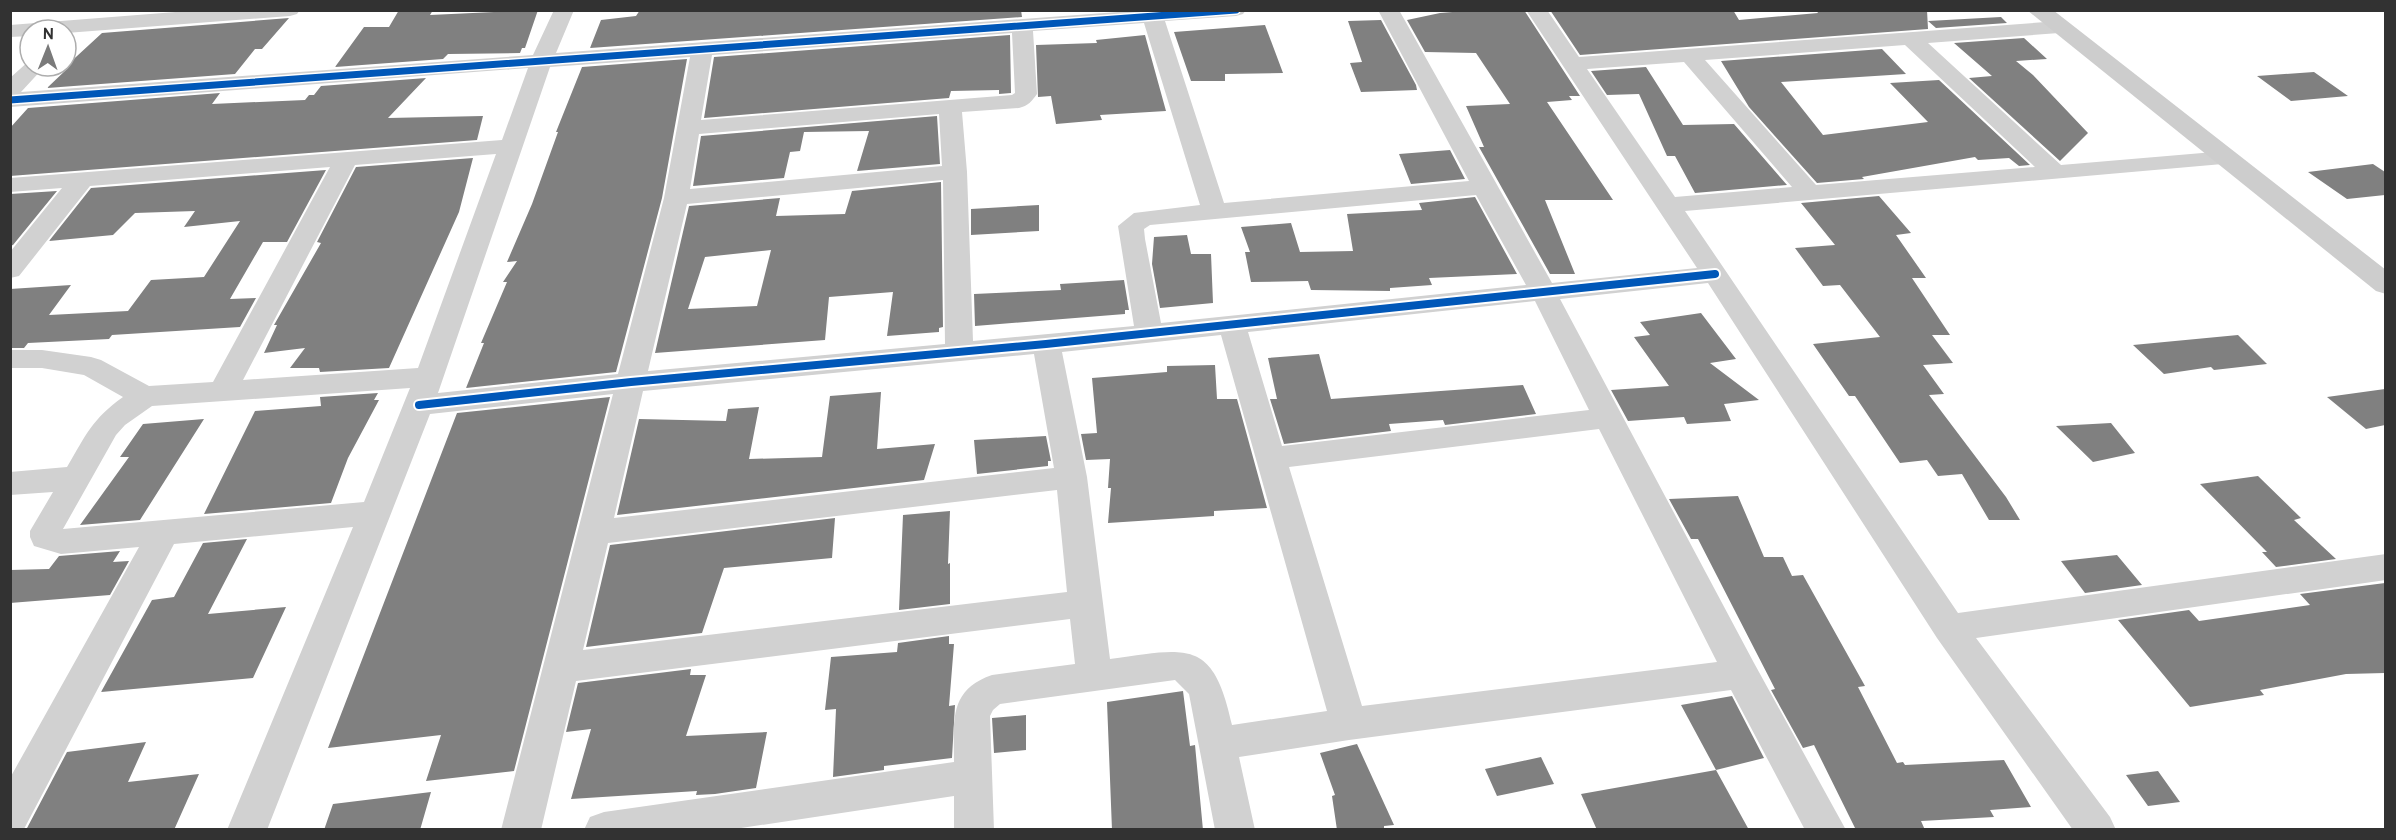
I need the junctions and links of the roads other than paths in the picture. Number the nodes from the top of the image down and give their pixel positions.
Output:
1 (290, 10) edge
2 (564, 10) edge
3 (1236, 10) edge
4 (1388, 10) edge
5 (1536, 10) edge
6 (2038, 10) edge
7 (221, 13) edge
8 (1059, 17) edge
9 (1153, 17) junction
10 (1022, 26) junction
11 (2059, 27) junction
12 (78, 28) edge
13 (1909, 37) junction
14 (702, 49) junction
15 (1690, 56) junction
16 (542, 60) junction
17 (1572, 64) junction
18 (22, 78) edge
19 (10, 91) edge
20 (10, 100) edge
21 (950, 108) junction
22 (688, 128) junction
23 (512, 146) junction
24 (2226, 158) junction
25 (346, 160) junction
26 (955, 172) junction
27 (2056, 173) junction
28 (82, 180) junction
29 (10, 185) edge
30 (1484, 188) junction
31 (1810, 193) junction
32 (676, 198) junction
33 (1667, 205) junction
34 (1214, 211) junction
35 (10, 270) edge
36 (1715, 274) junction
37 (2385, 285) edge
38 (1544, 292) junction
39 (1232, 326) junction
40 (1149, 334) junction
41 (1046, 344) junction
42 (959, 351) junction
43 (10, 359) edge
44 (429, 377) junction
45 (631, 382) junction
46 (222, 391) junction
47 (145, 396) junction
48 (419, 405) junction
49 (1607, 418) junction
50 (1271, 458) junction
51 (1071, 477) junction
52 (76, 478) junction
53 (10, 484) edge
54 (374, 513) junction
55 (163, 533) junction
56 (592, 533) junction
57 (2385, 567) edge
58 (1086, 603) junction
59 (1949, 628) junction
60 (559, 668) junction
61 (1741, 674) junction
62 (1094, 675) junction
63 (1349, 723) junction
64 (1217, 744) junction
65 (972, 777) junction
66 (10, 816) edge
67 (247, 830) edge
68 (521, 830) edge
69 (604, 830) edge
70 (974, 830) edge
71 (1235, 830) edge
72 (1826, 830) edge
73 (2096, 830) edge

1 - 7 street
2 - 16 street
3 - 9 street
4 - 30 street
5 - 17 street
6 - 11 street
7 - 12 street
8 - 9 street
8 - 10 street
9 - 34 street
10 - 14 street
10 - 21 street
11 - 13 street
11 - 24 street
13 - 15 street
13 - 27 street
14 - 16 street
14 - 22 street
15 - 17 street
15 - 31 street
16 - 20 street
16 - 23 street
17 - 33 street
18 - 19 street
21 - 22 street
21 - 26 street
22 - 32 street
23 - 25 street
23 - 44 street
24 - 27 street
24 - 37 street
25 - 28 street
25 - 46 street
26 - 32 street
26 - 42 street
27 - 31 street
28 - 29 street
28 - 35 street
30 - 34 street
30 - 38 street
31 - 33 street
32 - 45 street
33 - 36 street
34 - 40 street
36 - 38 street
36 - 59 street
38 - 39 street
38 - 49 street
39 - 40 street
39 - 50 street
40 - 41 street
41 - 42 street
41 - 51 street
42 - 45 street
43 - 47 street
44 - 46 street
44 - 48 street
45 - 48 street
45 - 56 street
46 - 47 street
47 - 52 street
48 - 54 street
49 - 50 street
49 - 61 street
50 - 63 street
51 - 56 street
51 - 58 street
52 - 53 street
52 - 55 street
54 - 55 street
54 - 67 street
55 - 66 street
56 - 60 street
57 - 59 street
58 - 60 street
58 - 62 street
59 - 73 street
60 - 68 street
61 - 63 street
61 - 72 street
62 - 64 street
62 - 65 street
63 - 64 street
64 - 71 street
65 - 69 street
65 - 70 street

